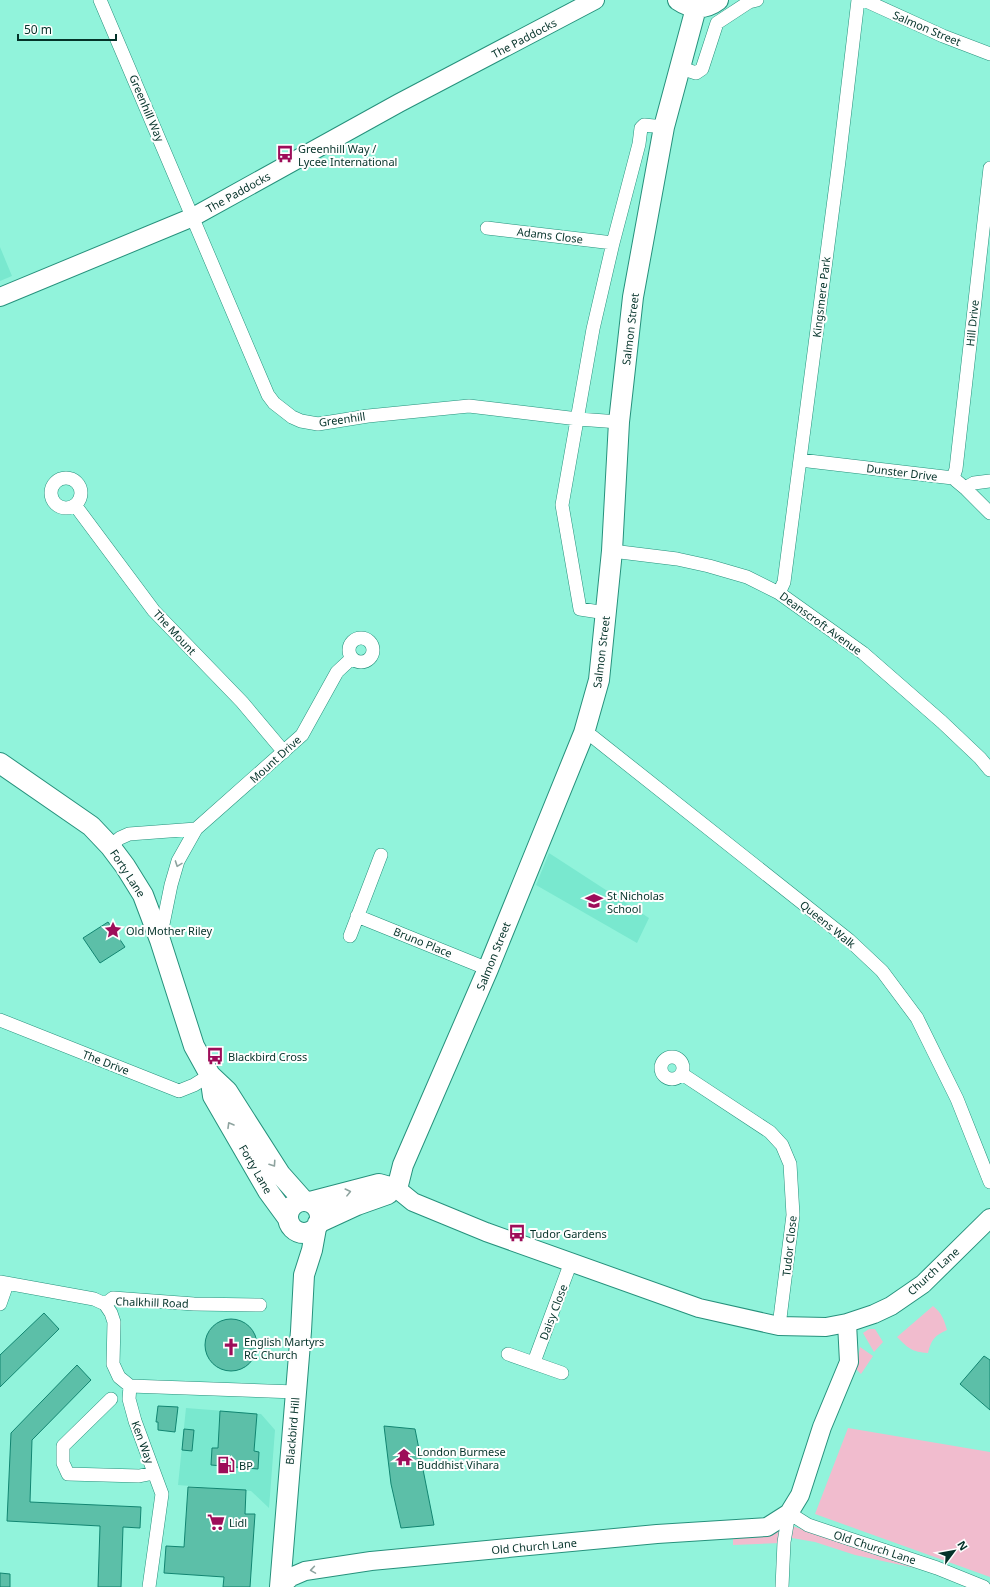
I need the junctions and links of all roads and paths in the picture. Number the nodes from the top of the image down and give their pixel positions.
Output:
1 (100, 0) edge
2 (595, 0) edge
3 (718, 0) edge
4 (757, 0) edge
5 (858, 0) edge
6 (864, 0) edge
7 (687, 4) edge
8 (990, 54) edge
9 (681, 68) junction
10 (664, 128) junction
11 (990, 168) edge
12 (193, 217) junction
13 (487, 228) dead end
14 (613, 243) junction
15 (0, 297) edge
16 (578, 420) junction
17 (619, 422) junction
18 (800, 460) junction
19 (953, 478) junction
20 (990, 481) edge
21 (965, 488) junction
22 (75, 505) dead end
23 (990, 513) edge
24 (612, 551) junction
25 (779, 593) junction
26 (606, 613) junction
27 (352, 658) dead end
28 (584, 733) junction
29 (284, 752) junction
30 (0, 762) edge
31 (990, 770) edge
32 (196, 829) junction
33 (110, 846) junction
34 (381, 855) dead end
35 (357, 916) junction
36 (350, 936) dead end
37 (160, 940) junction
38 (488, 969) junction
39 (0, 1020) edge
40 (682, 1074) dead end
41 (210, 1075) junction
42 (990, 1182) edge
43 (397, 1190) junction
44 (307, 1201) junction
45 (990, 1218) edge
46 (290, 1224) junction
47 (317, 1225) junction
48 (571, 1262) junction
49 (304, 1275) junction
50 (4, 1283) edge
51 (0, 1304) edge
52 (105, 1304) junction
53 (260, 1305) dead end
54 (847, 1323) junction
55 (779, 1326) junction
56 (508, 1354) dead end
57 (534, 1362) junction
58 (562, 1373) dead end
59 (130, 1386) junction
60 (296, 1392) junction
61 (111, 1399) dead end
62 (154, 1472) junction
63 (789, 1513) junction
64 (149, 1587) edge
65 (280, 1587) edge
66 (782, 1587) edge
67 (984, 1587) edge

1 - 12 street, Greenhill Way
2 - 12 main road, The Paddocks
3 - 7 main road
4 - 9 street
5 - 18 street, Kingsmere Park
6 - 8 street, Salmon Street
7 - 9 main road, Salmon Street
9 - 10 main road, Salmon Street
10 - 14 street
10 - 17 main road, Salmon Street
11 - 19 street, Hill Drive
12 - 15 main road, The Paddocks
12 - 16 street, Greenhill
13 - 14 street, Adams Close
14 - 16 street
16 - 17 street, Greenhill
16 - 26 street
17 - 24 main road, Salmon Street
18 - 19 street, Dunster Drive
18 - 25 street, Kingsmere Park
19 - 21 street, Dunster Drive
20 - 21 street
21 - 23 street, Dunster Drive
22 - 29 street, The Mount
24 - 25 street, Deanscroft Avenue
24 - 26 main road, Salmon Street
25 - 31 street, Deanscroft Avenue
26 - 28 main road, Salmon Street
27 - 29 street, Mount Drive
28 - 38 main road, Salmon Street
28 - 42 street, Queens Walk
29 - 32 street, Mount Drive
30 - 33 main road, Forty Lane
32 - 33 street
32 -> 37 street, Mount Drive
33 - 37 main road, Forty Lane
34 - 35 street
35 - 36 street
35 - 38 street, Bruno Place
37 - 41 main road, Forty Lane
38 - 43 main road, Salmon Street
39 - 41 street, The Drive
40 - 55 street, Tudor Close
41 -> 44 main road, Forty Lane
46 -> 41 main road, Forty Lane
44 -> 43 main road
43 - 47 main road
43 - 48 main road
44 - 46 main road
44 - 47 main road
45 - 54 main road, Church Lane
46 - 47 main road
46 - 49 main road, Blackbird Hill
47 - 49 main road, Blackbird Hill
48 - 55 main road
48 - 57 street, Daisy Close
49 - 60 main road, Blackbird Hill
50 - 51 street
50 - 52 street, Chalkhill Road
52 - 53 street, Chalkhill Road
52 - 59 street
54 - 55 main road
54 - 63 main road, Old Church Lane
56 - 57 street
57 - 58 street
59 - 60 street
59 - 62 street, Ken Way
60 - 65 main road, Blackbird Hill
61 - 62 street
62 - 64 street, Ken Way
63 -> 65 main road, Old Church Lane
63 - 66 street
63 - 67 street, Old Church Lane

